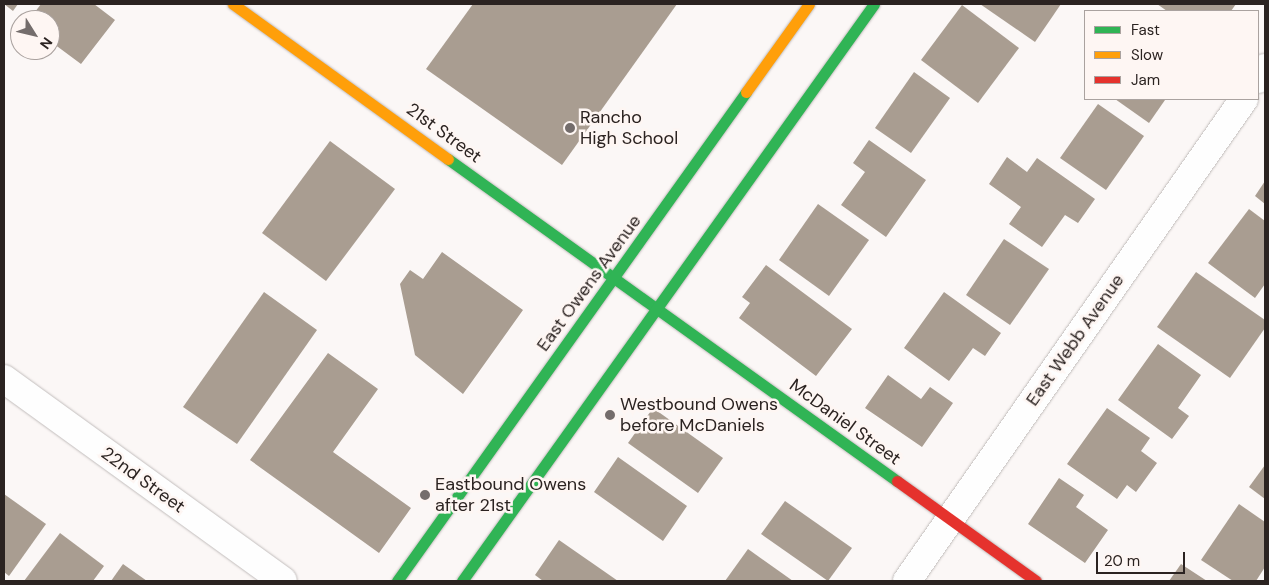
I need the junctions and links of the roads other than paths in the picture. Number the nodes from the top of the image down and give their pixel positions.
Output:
1 (233, 4) edge
2 (809, 4) edge
3 (874, 4) edge
4 (866, 9) edge
5 (1243, 100) edge
6 (614, 278) junction
7 (633, 292) joint
8 (657, 309) junction
9 (4, 379) edge
10 (950, 520) junction
11 (283, 581) edge
12 (396, 581) edge
13 (462, 581) edge
14 (906, 581) edge
15 (1036, 581) edge

1 - 6 main road, 21st Street
2 - 6 main road, East Owens Avenue
3 - 4 main road
4 - 8 main road
5 - 10 street, East Webb Avenue
6 - 7 main road, 21st Street
6 - 12 main road, East Owens Avenue
7 - 8 main road, McDaniel Street
8 - 10 main road, McDaniel Street
8 - 13 main road
9 - 11 street, 22nd Street
10 - 14 street, East Webb Avenue
10 - 15 main road, McDaniel Street

